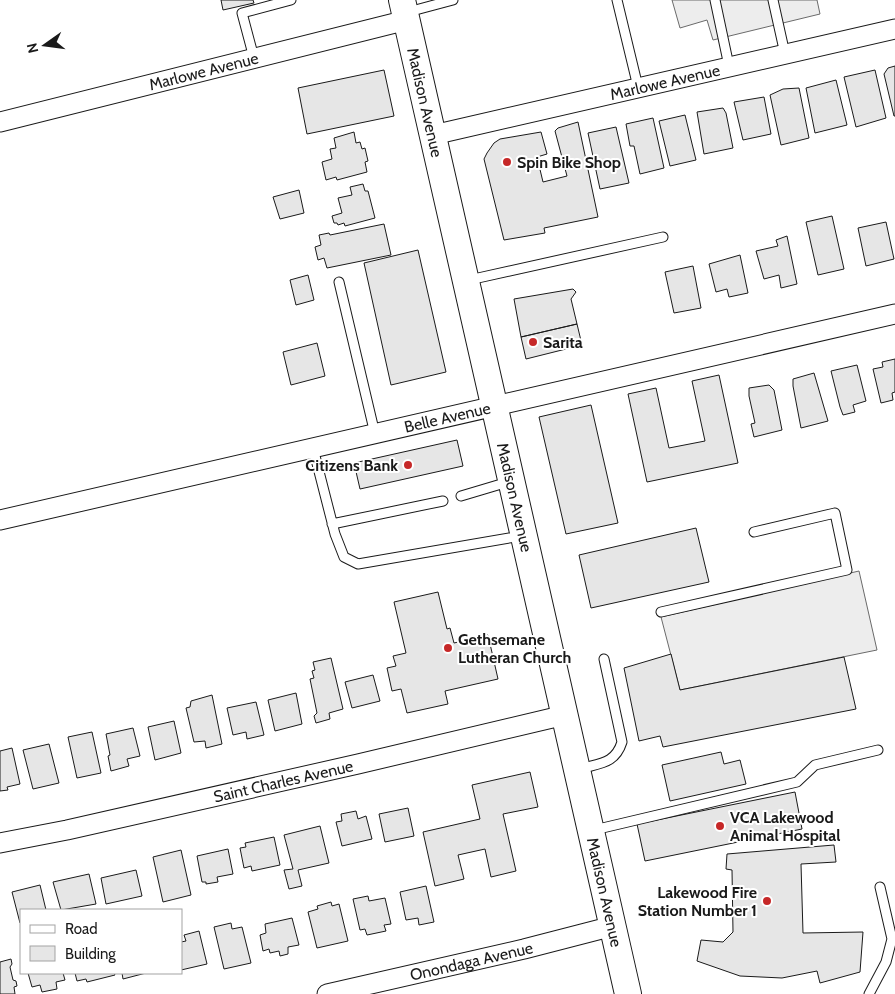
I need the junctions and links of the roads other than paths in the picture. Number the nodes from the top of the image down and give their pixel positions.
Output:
1 (291, 0) edge
2 (453, 0) edge
3 (617, 0) edge
4 (715, 0) edge
5 (773, 0) edge
6 (405, 11) edge
7 (895, 29) edge
8 (785, 54) junction
9 (254, 58) junction
10 (729, 66) junction
11 (638, 87) junction
12 (0, 122) edge
13 (433, 134) junction
14 (663, 237) dead end
15 (466, 281) junction
16 (339, 282) dead end
17 (895, 314) edge
18 (495, 406) junction
19 (376, 434) junction
20 (313, 448) junction
21 (512, 481) junction
22 (461, 496) dead end
23 (442, 501) dead end
24 (0, 520) edge
25 (332, 524) junction
26 (754, 532) dead end
27 (524, 535) junction
28 (661, 612) dead end
29 (604, 660) dead end
30 (565, 715) junction
31 (878, 750) dead end
32 (577, 769) junction
33 (591, 831) junction
34 (0, 843) edge
35 (880, 887) dead end
36 (613, 926) junction
37 (327, 994) edge
38 (628, 994) edge
39 (869, 994) edge

1 - 9 lane
2 - 6 lane
3 - 11 lane
4 - 10 lane
5 - 8 lane
6 - 9 street, Marlowe Avenue
6 - 13 main road, Madison Avenue
7 - 8 street, Marlowe Avenue
8 - 10 street, Marlowe Avenue
9 - 12 street, Marlowe Avenue
10 - 11 street, Marlowe Avenue
11 - 13 street, Marlowe Avenue
13 - 15 main road, Madison Avenue
14 - 15 lane
15 - 18 main road, Madison Avenue
16 - 19 lane
17 - 18 street, Belle Avenue
18 - 19 street, Belle Avenue
18 - 21 main road, Madison Avenue
19 - 20 street, Belle Avenue
20 - 24 street, Belle Avenue
20 - 25 lane
21 - 22 lane
21 - 27 main road, Madison Avenue
23 - 25 lane
25 - 27 lane
26 - 28 lane
27 - 30 main road, Madison Avenue
29 - 32 lane
30 - 32 main road, Madison Avenue
30 - 34 street, Saint Charles Avenue
31 - 33 lane
32 - 33 main road, Madison Avenue
33 - 36 main road, Madison Avenue
35 - 39 lane
36 - 37 street, Onondaga Avenue
36 - 38 main road, Madison Avenue

